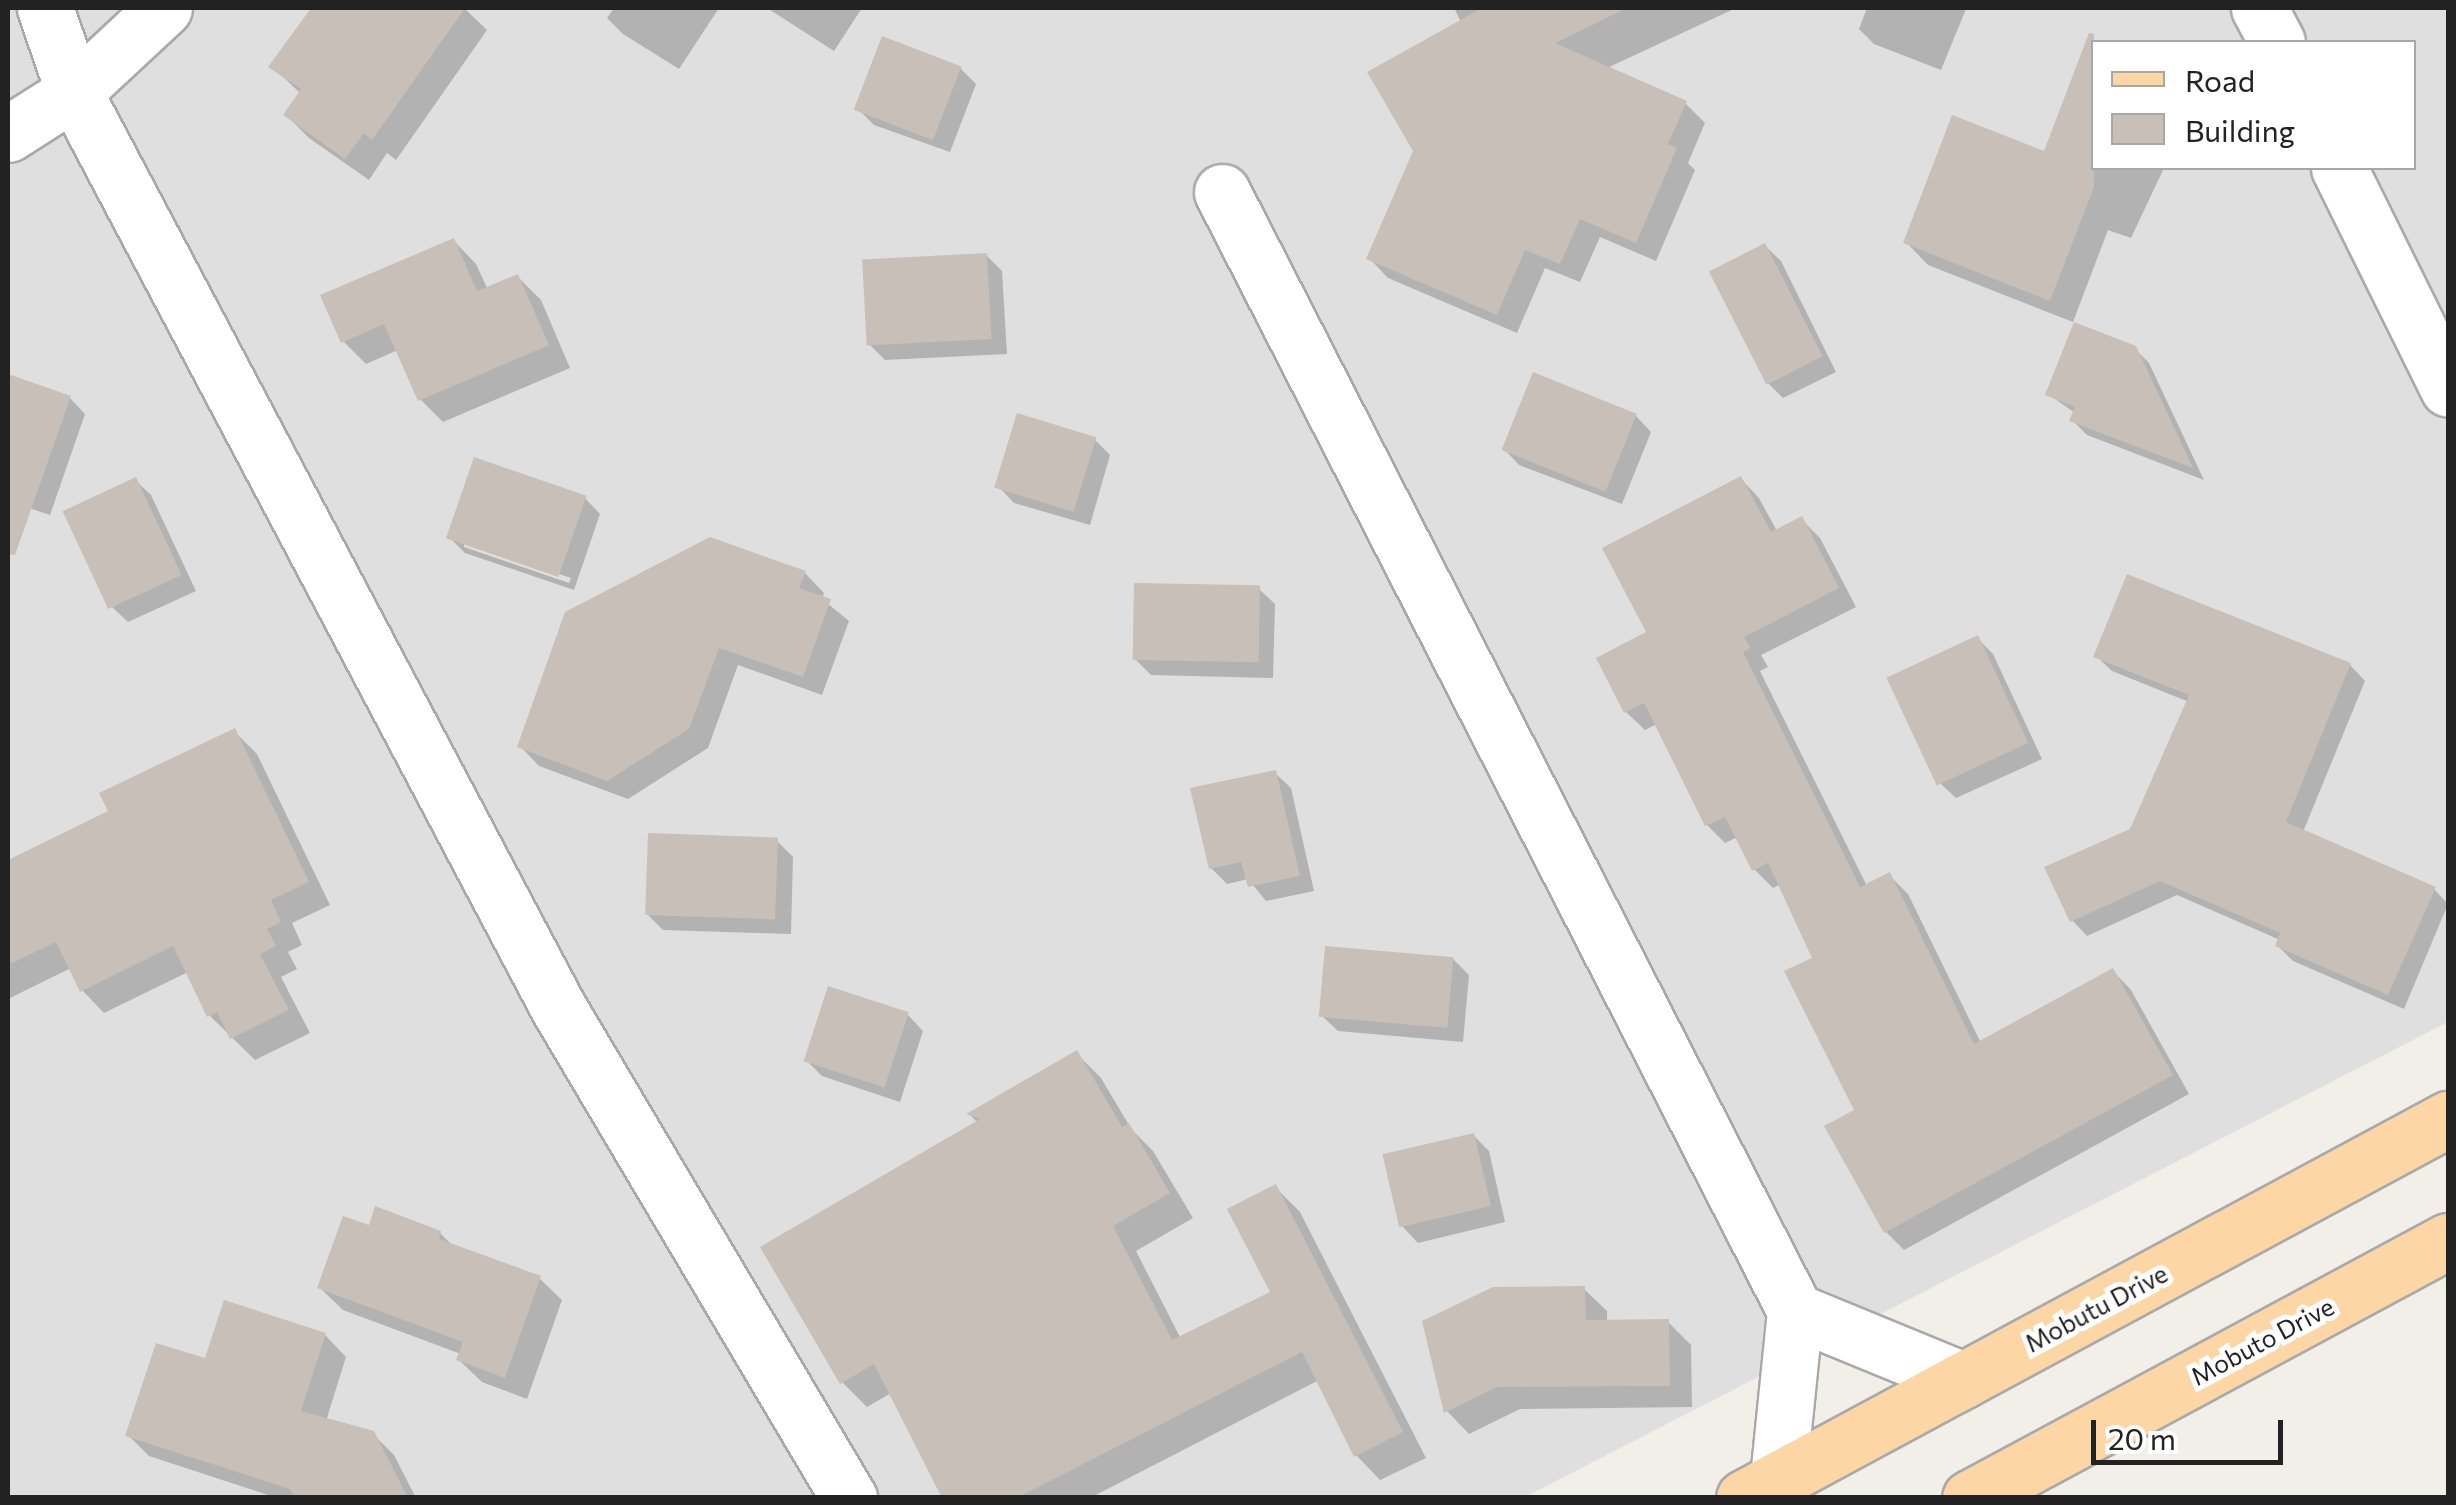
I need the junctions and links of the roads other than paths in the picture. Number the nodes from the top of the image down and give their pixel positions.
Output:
1 (45, 8) edge
2 (164, 8) edge
3 (2260, 8) edge
4 (2276, 40) edge
5 (74, 92) junction
6 (8, 134) edge
7 (2340, 170) edge
8 (1222, 192) dead end
9 (2448, 389) edge
10 (2448, 1119) edge
11 (2448, 1241) edge
12 (1796, 1311) junction
13 (1964, 1380) junction
14 (1761, 1488) edge
15 (849, 1498) edge
16 (1970, 1498) edge

1 - 5 street
2 - 5 street
3 - 4 street
5 - 6 street
5 - 15 street
7 - 9 street
8 - 12 street
10 - 13 main road, Mobutu Drive
11 - 16 main road, Mobuto Drive
12 - 13 street
12 - 14 street
13 - 14 main road, Mobutu Drive

